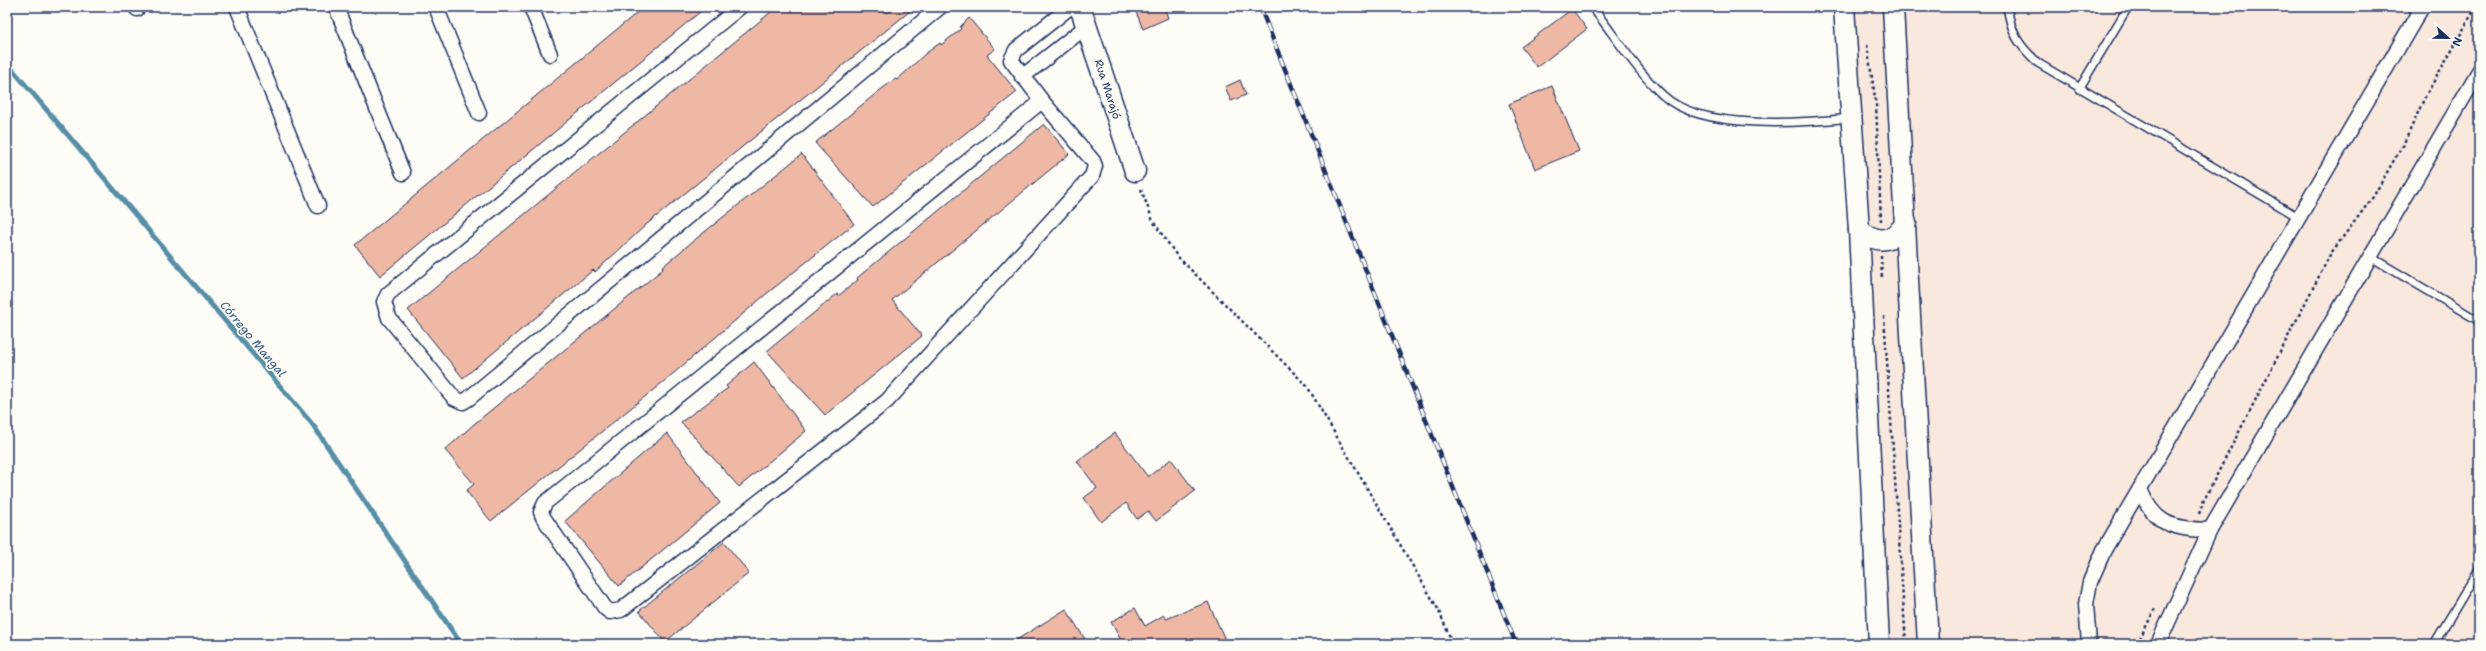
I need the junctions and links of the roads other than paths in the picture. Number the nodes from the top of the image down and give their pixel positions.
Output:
1 (237, 7) edge
2 (336, 7) edge
3 (436, 7) edge
4 (531, 7) edge
5 (740, 7) edge
6 (940, 7) edge
7 (1070, 7) edge
8 (1080, 7) edge
9 (1592, 7) edge
10 (1844, 7) edge
11 (1893, 7) edge
12 (2007, 7) edge
13 (2128, 7) edge
14 (2422, 7) edge
15 (1086, 26) junction
16 (550, 54) dead end
17 (2479, 71) edge
18 (1022, 77) junction
19 (2079, 89) junction
20 (1042, 101) junction
21 (479, 112) dead end
22 (1851, 118) junction
23 (403, 173) dead end
24 (1138, 179) road end
25 (318, 206) dead end
26 (2298, 217) junction
27 (1906, 223) junction
28 (1859, 230) junction
29 (2369, 256) junction
30 (2479, 321) edge
31 (2140, 489) junction
32 (2210, 530) junction
33 (2479, 569) edge
34 (1879, 644) edge
35 (1928, 644) edge
36 (2089, 644) edge
37 (2158, 644) edge
38 (2434, 644) edge

1 - 25 street
2 - 23 street
3 - 21 street
4 - 16 street
5 - 6 street
7 - 18 street
8 - 15 main road, Rua Marajó
9 - 22 lane
10 - 22 main road
11 - 27 main road
12 - 19 lane
13 - 19 lane
14 - 26 street
15 - 18 street
15 - 24 main road, Rua Marajó
17 - 29 street
18 - 20 street
19 - 26 lane
20 - 20 street
22 - 28 main road
26 - 31 street
27 - 28 main road
27 - 35 main road
28 - 34 main road
29 - 30 lane
29 - 32 street
31 - 32 street
31 - 36 street
32 - 37 street
33 - 38 lane

